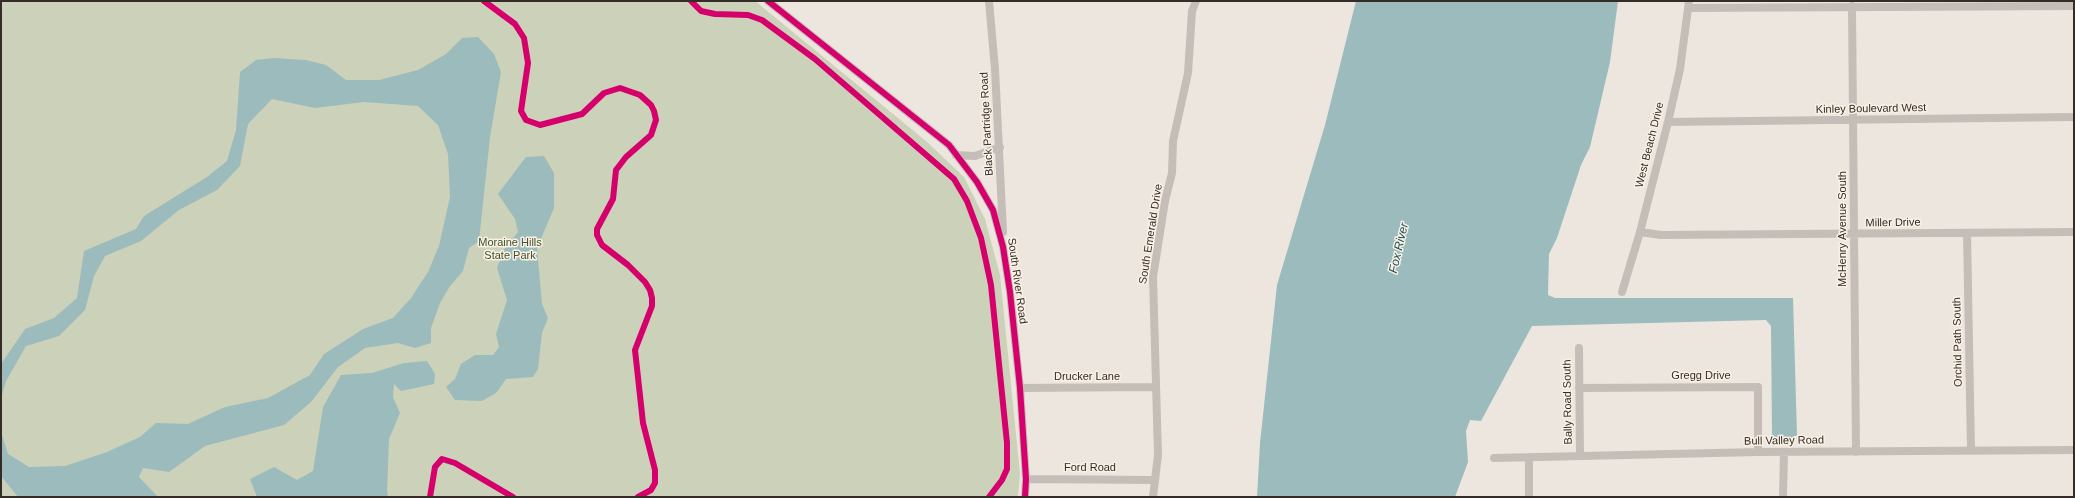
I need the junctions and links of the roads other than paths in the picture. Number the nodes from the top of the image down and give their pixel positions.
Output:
1 (768, 1) edge
2 (989, 1) edge
3 (1196, 1) edge
4 (2033, 3) edge
5 (1806, 4) edge
6 (1921, 4) edge
7 (1689, 5) edge
8 (1852, 6) junction
9 (2074, 6) edge
10 (2074, 117) edge
11 (1853, 120) junction
12 (1668, 122) junction
13 (1000, 147) junction
14 (956, 155) junction
15 (1640, 232) junction
16 (2074, 232) edge
17 (1967, 233) junction
18 (1854, 234) junction
19 (1004, 247) junction
20 (1622, 292) dead end
21 (1579, 348) dead end
22 (1155, 387) junction
23 (1020, 388) junction
24 (1579, 388) junction
25 (2074, 450) edge
26 (1971, 451) junction
27 (1758, 452) junction
28 (1784, 452) junction
29 (1856, 452) junction
30 (1580, 456) junction
31 (1494, 458) dead end
32 (1529, 458) junction
33 (1026, 479) junction
34 (1154, 480) junction
35 (1025, 497) edge
36 (1153, 497) edge
37 (1529, 497) edge
38 (1783, 497) edge

1 - 14 street, South River Road
2 - 13 street, Black Partridge Road
3 - 22 street, South Emerald Drive
4 - 6 street
4 - 9 street
5 - 7 street
5 - 8 street
6 - 8 street
7 - 12 street, West Beach Drive
8 - 11 street, McHenry Avenue South
10 - 11 street, Kinley Boulevard West
11 - 12 street, Kinley Boulevard West
11 - 18 street, McHenry Avenue South
12 - 15 street, West Beach Drive
13 - 14 street
13 - 19 street, Black Partridge Road
14 - 19 street, South River Road
15 - 18 street, Miller Drive
15 - 20 street, West Beach Drive
16 - 17 street, Miller Drive
17 - 18 street, Miller Drive
17 - 26 street, Orchid Path South
18 - 29 street, McHenry Avenue South
19 - 23 street, South River Road
21 - 24 street, Bally Road South
22 - 23 street, Drucker Lane
22 - 34 street, South Emerald Drive
23 - 33 street, South River Road
24 - 27 street, Gregg Drive
24 - 30 street, Bally Road South
25 - 26 street, Bull Valley Road
26 - 29 street, Bull Valley Road
27 - 28 street, Bull Valley Road
27 - 30 street, Bull Valley Road
28 - 29 street, Bull Valley Road
28 - 38 street
30 - 32 street, Bull Valley Road
31 - 32 street, Bull Valley Road
32 - 37 street
33 - 34 street, Ford Road
33 - 35 street, South River Road
34 - 36 street, South Emerald Drive

